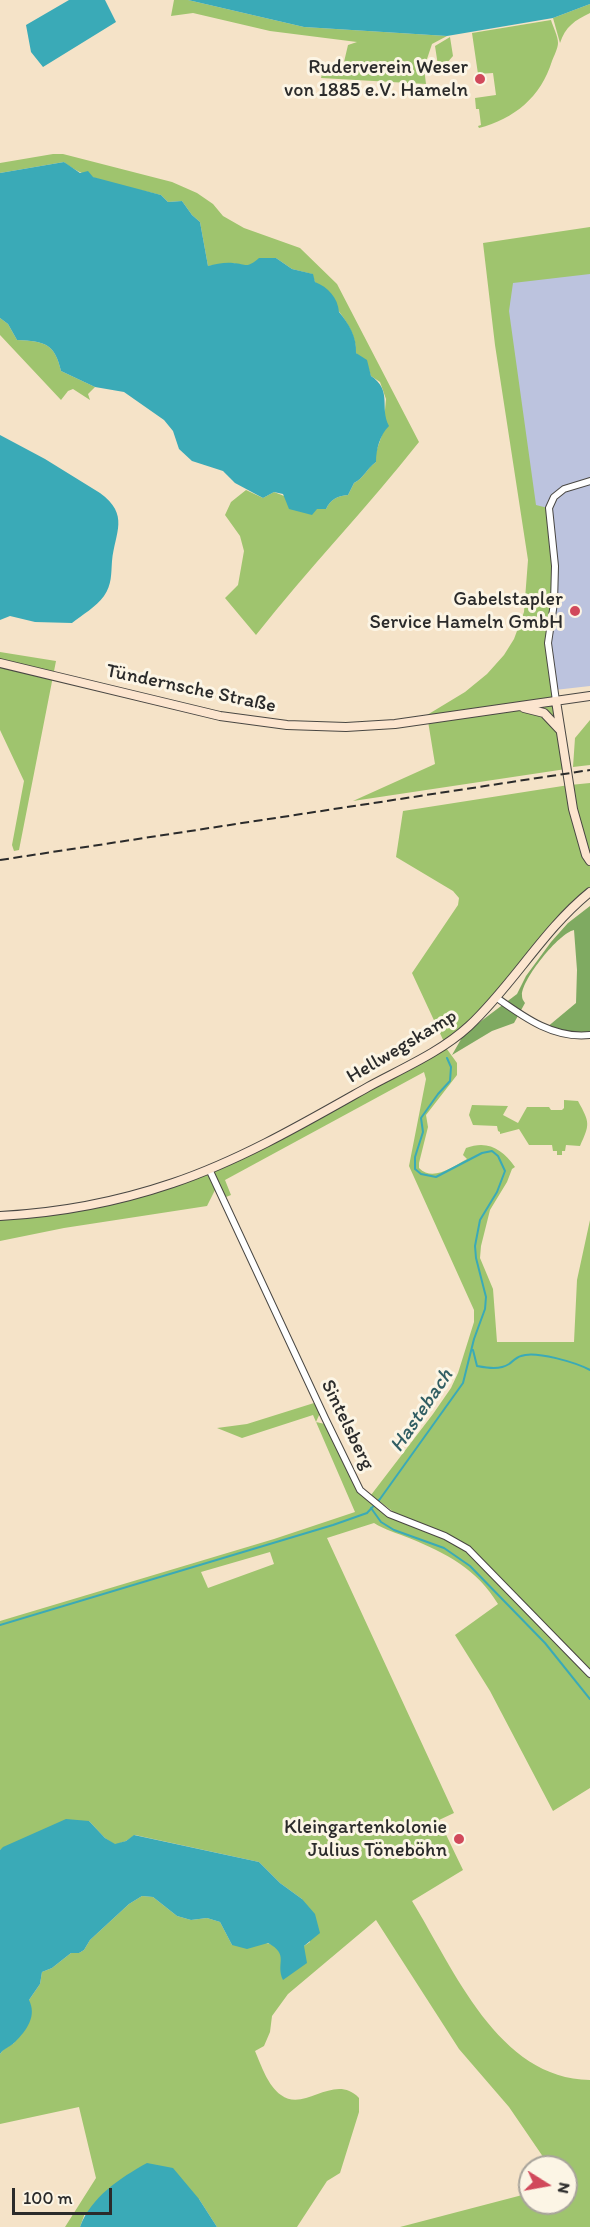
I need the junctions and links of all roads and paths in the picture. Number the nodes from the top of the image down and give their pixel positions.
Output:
1 (590, 481) edge
2 (0, 663) edge
3 (590, 696) edge
4 (556, 701) junction
5 (514, 707) junction
6 (560, 731) junction
7 (589, 858) edge
8 (590, 892) edge
9 (497, 998) junction
10 (590, 1035) edge
11 (209, 1169) junction
12 (0, 1216) edge
13 (590, 1674) edge

1 - 4 street
2 - 5 main road, Tündernsche Straße
3 - 4 main road, Tündernsche Straße
4 - 5 main road, Tündernsche Straße
4 - 6 main road
5 - 6 main road
6 - 7 main road
8 - 9 main road, Hellwegskamp
9 - 10 street
9 - 11 main road, Hellwegskamp
11 - 12 main road, Hellwegskamp
11 - 13 street, Sintelsberg

